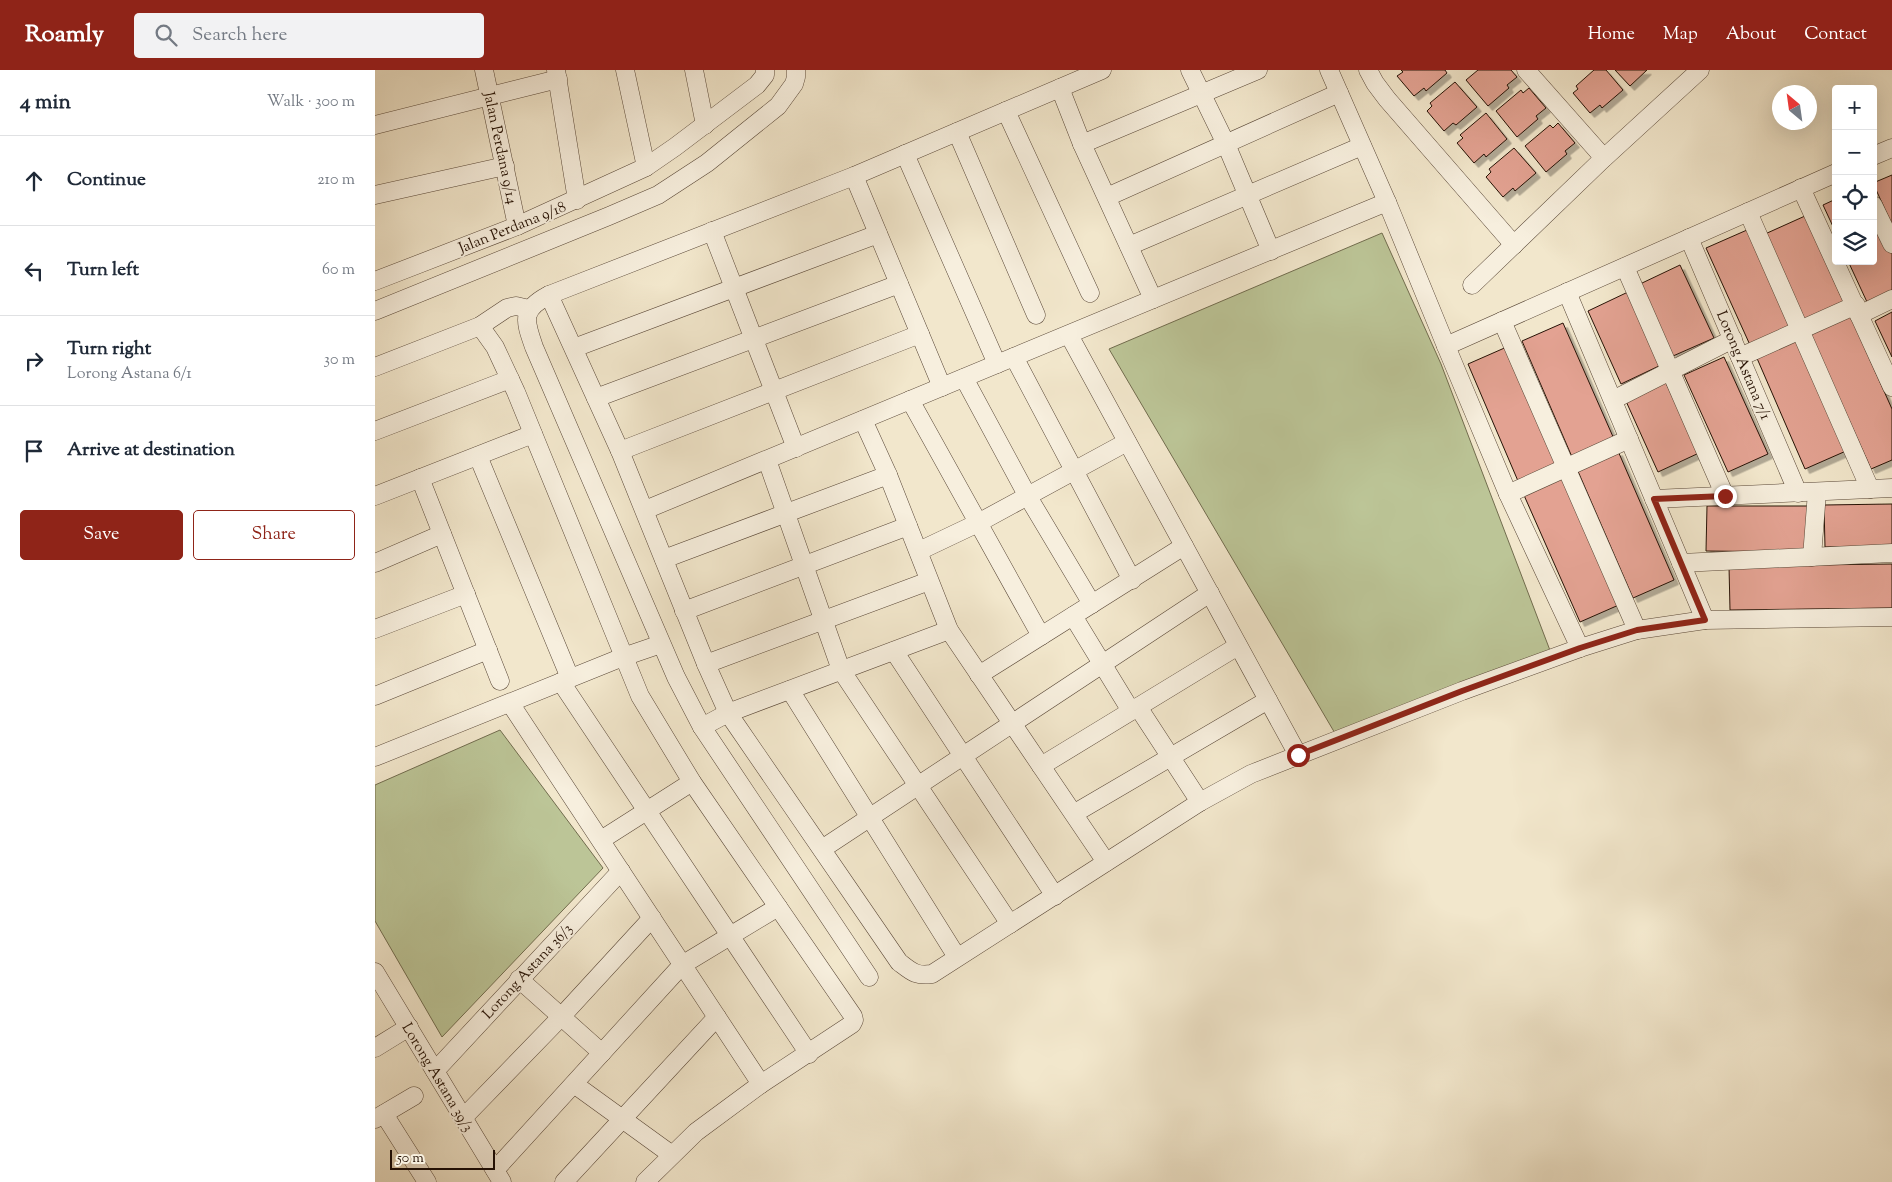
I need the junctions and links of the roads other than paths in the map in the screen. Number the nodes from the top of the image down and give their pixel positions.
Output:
1 (484, 70) edge
2 (625, 70) edge
3 (694, 70) edge
4 (796, 70) edge
5 (1102, 70) edge
6 (1191, 70) edge
7 (1258, 70) edge
8 (1369, 70) edge
9 (1526, 70) edge
10 (765, 72) edge
11 (1334, 72) edge
12 (1694, 72) edge
13 (557, 74) edge
14 (1060, 88) junction
15 (1339, 93) junction
16 (1202, 94) junction
17 (489, 95) junction
18 (1006, 111) junction
19 (375, 125) edge
20 (705, 125) junction
21 (957, 132) junction
22 (1082, 144) junction
23 (1226, 144) junction
24 (1362, 146) junction
25 (1892, 148) edge
26 (905, 154) junction
27 (1877, 154) edge
28 (1604, 158) junction
29 (505, 166) junction
30 (646, 167) junction
31 (1832, 175) edge
32 (853, 176) junction
33 (1801, 188) junction
34 (375, 195) edge
35 (1247, 196) junction
36 (1107, 197) junction
37 (577, 200) junction
38 (1387, 202) junction
39 (1748, 212) junction
40 (1877, 213) edge
41 (517, 226) junction
42 (712, 231) junction
43 (878, 234) junction
44 (1689, 238) junction
45 (1892, 244) edge
46 (1514, 245) junction
47 (1129, 246) junction
48 (1271, 251) junction
49 (1625, 267) junction
50 (375, 281) edge
51 (899, 284) junction
52 (1472, 285) dead end
53 (734, 288) junction
54 (1567, 292) junction
55 (1090, 293) dead end
56 (549, 295) junction
57 (1153, 299) junction
58 (1892, 299) edge
59 (529, 309) junction
60 (1857, 310) junction
61 (375, 311) edge
62 (1036, 315) dead end
63 (1502, 322) junction
64 (480, 326) junction
65 (1800, 330) junction
66 (920, 334) junction
67 (1069, 335) junction
68 (754, 338) junction
69 (1733, 339) junction
70 (1446, 346) junction
71 (573, 348) junction
72 (1015, 357) junction
73 (1740, 357) junction
74 (997, 364) junction
75 (375, 367) edge
76 (1670, 370) junction
77 (964, 378) junction
78 (510, 379) junction
79 (942, 387) junction
80 (1892, 387) edge
81 (774, 390) junction
82 (596, 398) junction
83 (910, 400) junction
84 (1613, 400) junction
85 (863, 420) junction
86 (375, 431) edge
87 (533, 434) junction
88 (1629, 439) junction
89 (1127, 442) junction
90 (796, 448) junction
91 (620, 450) junction
92 (478, 456) junction
93 (767, 460) junction
94 (1566, 468) junction
95 (1074, 470) junction
96 (887, 475) junction
97 (420, 478) junction
98 (1892, 488) edge
99 (1870, 489) junction
100 (1798, 492) junction
101 (1817, 492) junction
102 (1509, 494) junction
103 (1027, 495) junction
104 (375, 496) edge
105 (1725, 496) junction
106 (1654, 499) junction
107 (645, 510) junction
108 (786, 513) junction
109 (978, 523) junction
110 (908, 526) junction
111 (442, 534) junction
112 (1184, 546) junction
113 (919, 551) junction
114 (1892, 553) edge
115 (1812, 557) junction
116 (665, 559) junction
117 (375, 563) edge
118 (1681, 563) junction
119 (803, 566) junction
120 (1132, 580) junction
121 (929, 581) junction
122 (466, 594) junction
123 (1210, 594) junction
124 (1092, 604) junction
125 (684, 611) junction
126 (1073, 616) junction
127 (1892, 617) edge
128 (1705, 620) junction
129 (823, 621) junction
130 (375, 629) edge
131 (949, 630) junction
132 (1637, 630) junction
133 (1041, 636) junction
134 (661, 644) junction
135 (1238, 646) junction
136 (1580, 648) junction
137 (488, 650) junction
138 (894, 651) junction
139 (623, 657) junction
140 (705, 664) junction
141 (1103, 664) junction
142 (841, 670) junction
143 (979, 675) junction
144 (566, 680) junction
145 (500, 681) dead end
146 (790, 690) junction
147 (375, 696) edge
148 (1268, 700) junction
149 (510, 702) junction
150 (1135, 709) junction
151 (728, 713) junction
152 (1013, 723) junction
153 (703, 727) junction
154 (1298, 755) junction
155 (963, 756) junction
156 (375, 757) edge
157 (1171, 757) junction
158 (1041, 766) junction
159 (692, 782) junction
160 (918, 786) junction
161 (1200, 802) junction
162 (647, 811) junction
163 (1075, 814) junction
164 (869, 818) junction
165 (601, 840) junction
166 (822, 849) junction
167 (1106, 862) junction
168 (621, 871) junction
169 (1055, 896) junction
170 (778, 906) junction
171 (652, 918) junction
172 (1010, 924) junction
173 (730, 936) junction
174 (957, 957) junction
175 (683, 965) junction
176 (376, 975) edge
177 (869, 977) dead end
178 (519, 979) junction
179 (717, 1017) junction
180 (561, 1018) junction
181 (409, 1028) junction
182 (375, 1048) edge
183 (602, 1053) junction
184 (809, 1054) junction
185 (435, 1071) junction
186 (573, 1084) junction
187 (761, 1084) junction
188 (414, 1096) dead end
189 (379, 1116) edge
190 (463, 1118) junction
191 (622, 1119) junction
192 (672, 1154) junction
193 (498, 1176) edge
194 (427, 1182) edge
195 (564, 1182) edge
196 (645, 1182) edge

1 - 17 street, Jalan Perdana 9/14
2 - 30 street
3 - 20 street
4 - 61 street
5 - 14 street
6 - 16 street
7 - 16 street
8 - 46 street
9 - 28 street
10 - 20 street, Jalan Perdana 9/18
11 - 15 street
12 - 28 street
13 - 17 street
13 - 37 street
14 - 18 street
14 - 22 street
15 - 23 street
15 - 24 street
16 - 22 street
16 - 23 street
17 - 19 street
17 - 29 street, Jalan Perdana 9/14
18 - 21 street
18 - 55 street
20 - 30 street, Jalan Perdana 9/18
21 - 26 street
21 - 62 street
22 - 36 street
23 - 35 street
23 - 36 street
24 - 35 street
24 - 38 street
25 - 27 street
26 - 32 street
26 - 74 street
28 - 46 street
29 - 34 street
29 - 41 street, Jalan Perdana 9/14
30 - 37 street, Jalan Perdana 9/18
31 - 33 street
32 - 42 street
32 - 43 street
33 - 39 street
33 - 60 street
35 - 47 street
35 - 48 street
36 - 47 street
37 - 41 street, Jalan Perdana 9/18
38 - 48 street
38 - 70 street
39 - 44 street
39 - 65 street
40 - 45 street
41 - 50 street, Jalan Perdana 9/18
42 - 53 street
42 - 56 street
43 - 51 street
43 - 53 street
44 - 49 street
44 - 69 street, Lorong Astana 7/1
46 - 52 street
47 - 57 street
48 - 57 street
49 - 54 street
49 - 76 street
51 - 66 street
51 - 68 street
53 - 68 street
53 - 71 street
54 - 63 street
54 - 84 street
56 - 59 street
56 - 71 street
57 - 67 street
58 - 60 street
59 - 64 street
59 - 134 street
60 - 65 street
60 - 80 street
63 - 70 street
63 - 94 street
64 - 75 street
64 - 78 street
65 - 73 street
65 - 99 street
66 - 79 street
66 - 81 street
67 - 72 street
67 - 89 street
68 - 81 street
68 - 82 street
69 - 73 street, Lorong Astana 7/1
69 - 76 street
70 - 102 street
71 - 82 street
72 - 74 street
72 - 95 street
73 - 100 street, Lorong Astana 7/1
74 - 77 street
76 - 84 street
76 - 105 street
77 - 79 street
77 - 103 street
78 - 86 street
78 - 87 street
79 - 83 street
81 - 90 street
81 - 91 street
82 - 91 street
83 - 85 street
83 - 109 street
84 - 88 street
85 - 90 street
85 - 96 street
87 - 92 street
87 - 139 street
88 - 94 street
88 - 106 street
89 - 95 street
89 - 112 street
90 - 93 street
91 - 107 street
92 - 97 street
92 - 144 street
93 - 107 street
93 - 108 street
94 - 102 street
94 - 132 street
95 - 103 street
95 - 120 street
96 - 108 street
96 - 110 street
97 - 104 street
97 - 111 street
98 - 99 street
99 - 101 street
100 - 101 street
100 - 105 street
101 - 115 street
102 - 136 street
103 - 109 street
103 - 124 street
105 - 106 street
106 - 118 street
107 - 116 street
108 - 116 street
108 - 119 street
109 - 113 street
109 - 133 street
110 - 113 street
110 - 119 street
111 - 117 street
111 - 122 street
112 - 120 street
112 - 123 street
113 - 121 street
114 - 115 street
115 - 118 street
116 - 125 street
118 - 128 street
119 - 125 street
119 - 129 street
120 - 124 street
121 - 129 street
121 - 131 street
122 - 130 street
122 - 137 street
123 - 135 street
123 - 141 street
124 - 126 street
125 - 140 street
126 - 133 street
126 - 141 street
127 - 128 street
128 - 132 street
129 - 140 street
129 - 142 street
131 - 138 street
131 - 143 street
132 - 136 street
133 - 143 street
134 - 139 street
134 - 153 street
135 - 148 street
135 - 150 street
136 - 154 street
137 - 145 street
137 - 147 street
138 - 142 street
138 - 155 street
139 - 144 street
139 - 159 street
140 - 151 street
141 - 150 street
141 - 152 street
142 - 146 street
142 - 160 street
143 - 152 street
144 - 149 street
144 - 162 street
146 - 151 street
146 - 164 street
148 - 154 street
148 - 157 street
149 - 156 street
149 - 165 street
150 - 157 street
150 - 158 street
151 - 153 street
151 - 166 street
152 - 155 street
152 - 158 street
153 - 177 street
154 - 161 street
155 - 160 street
155 - 169 street
157 - 161 street
157 - 163 street
158 - 163 street
159 - 162 street
159 - 170 street
160 - 164 street
160 - 172 street
161 - 167 street
162 - 165 street
162 - 173 street
163 - 167 street
164 - 166 street
164 - 174 street
165 - 168 street
166 - 174 street
167 - 169 street
168 - 171 street
168 - 178 street, Lorong Astana 36/3
169 - 172 street
170 - 173 street
170 - 184 street
171 - 175 street
171 - 180 street
172 - 174 street
173 - 175 street
173 - 184 street
175 - 179 street
175 - 183 street
176 - 181 street, Lorong Astana 39/3
178 - 180 street
178 - 185 street, Lorong Astana 36/3
179 - 187 street
179 - 191 street
180 - 183 street
180 - 190 street
181 - 182 street
181 - 185 street, Lorong Astana 39/3
183 - 186 street
184 - 187 street
185 - 190 street, Lorong Astana 39/3
186 - 191 street
186 - 193 street
187 - 192 street
188 - 189 street
189 - 194 street
190 - 193 street, Lorong Astana 39/3
191 - 192 street
191 - 195 street
192 - 196 street

